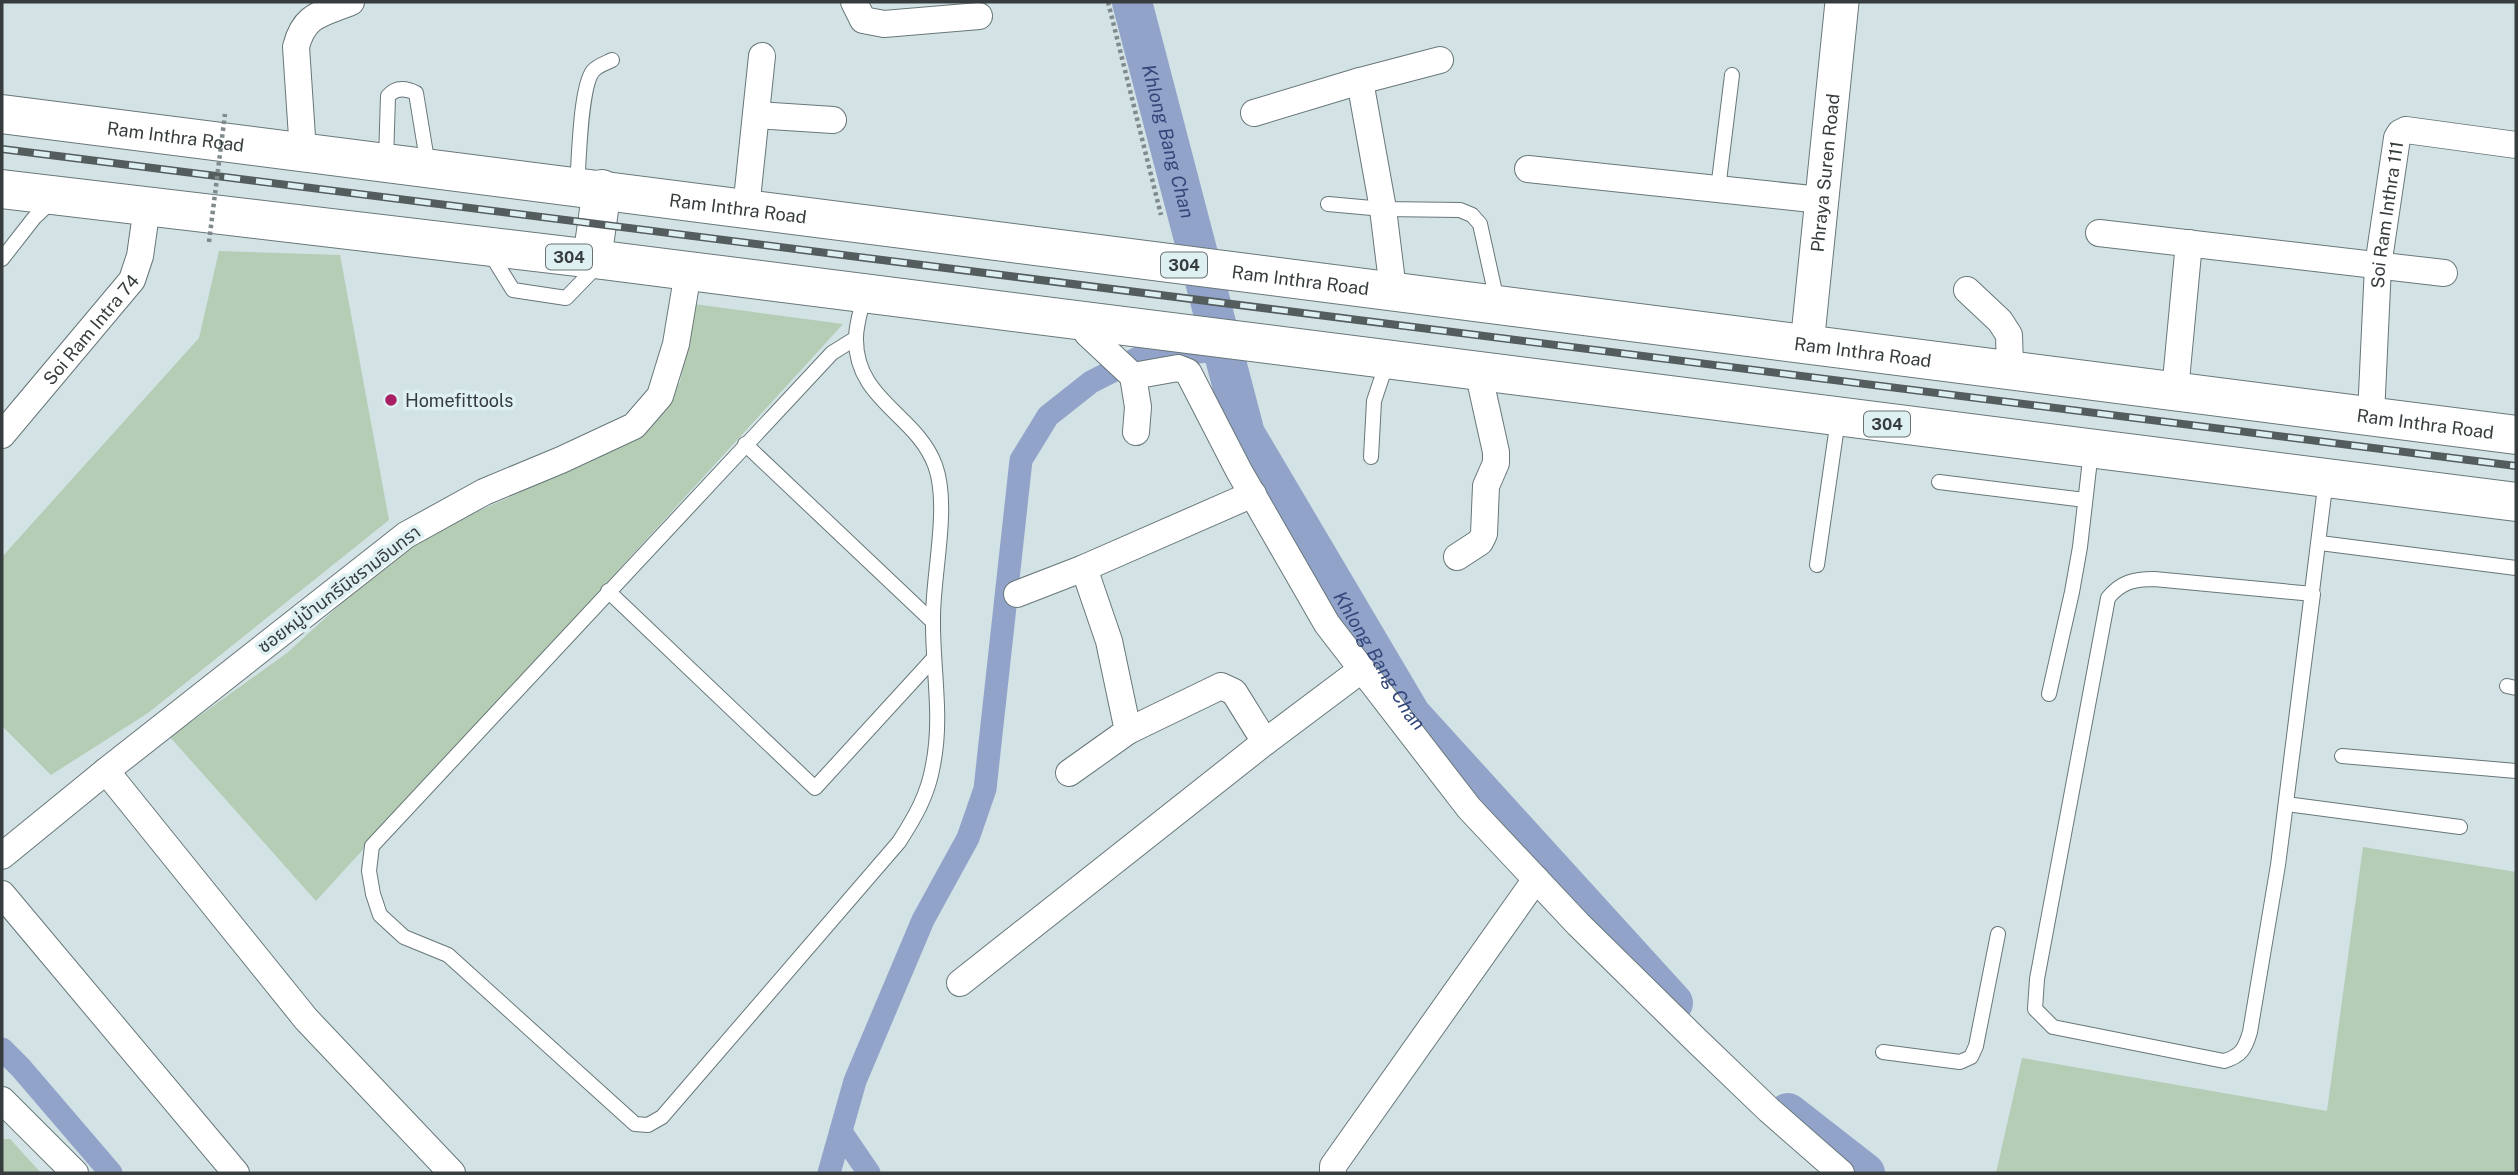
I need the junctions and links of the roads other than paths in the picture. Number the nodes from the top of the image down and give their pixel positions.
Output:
1 (351, 2) edge
2 (854, 2) edge
3 (1842, 2) edge
4 (979, 16) dead end
5 (762, 56) dead end
6 (612, 60) dead end
7 (1440, 60) dead end
8 (1732, 75) dead end
9 (1360, 80) junction
10 (1254, 113) dead end
11 (2, 114) edge
12 (756, 115) junction
13 (833, 120) dead end
14 (2516, 145) edge
15 (303, 152) junction
16 (386, 161) junction
17 (429, 167) junction
18 (1528, 169) dead end
19 (589, 187) junction
20 (2, 188) edge
21 (1718, 189) junction
22 (58, 196) junction
23 (1821, 200) junction
24 (1328, 204) dead end
25 (147, 207) junction
26 (746, 209) junction
27 (1383, 209) junction
28 (2099, 233) dead end
29 (2189, 243) junction
30 (2, 259) edge
31 (597, 260) junction
32 (2378, 267) junction
33 (688, 272) junction
34 (2444, 273) dead end
35 (1967, 289) dead end
36 (1393, 290) junction
37 (864, 295) junction
38 (1497, 303) junction
39 (1077, 320) junction
40 (856, 338) junction
41 (1807, 345) junction
42 (1387, 360) junction
43 (1124, 368) junction
44 (2010, 368) junction
45 (1478, 371) junction
46 (2175, 391) junction
47 (2371, 415) junction
48 (1838, 418) junction
49 (1136, 432) dead end
50 (2, 435) edge
51 (2516, 435) edge
52 (745, 444) junction
53 (2091, 449) junction
54 (1371, 457) dead end
55 (2327, 478) junction
56 (1939, 482) dead end
57 (1252, 494) junction
58 (2085, 500) junction
59 (2516, 502) edge
60 (2320, 543) junction
61 (1457, 557) dead end
62 (1817, 565) dead end
63 (1084, 568) junction
64 (2516, 568) edge
65 (608, 591) junction
66 (1017, 594) dead end
67 (2313, 594) junction
68 (933, 622) junction
69 (934, 658) junction
70 (1361, 670) junction
71 (2049, 694) dead end
72 (1128, 731) junction
73 (1265, 742) junction
74 (2342, 756) dead end
75 (106, 771) junction
76 (2516, 771) edge
77 (1069, 773) dead end
78 (2286, 804) junction
79 (2460, 827) dead end
80 (2, 856) edge
81 (2278, 865) junction
82 (1536, 879) junction
83 (2, 894) edge
84 (1998, 934) dead end
85 (960, 983) dead end
86 (1883, 1052) dead end
87 (2, 1100) edge
88 (75, 1173) edge
89 (236, 1173) edge
90 (452, 1173) edge
91 (1333, 1173) edge
92 (1841, 1173) edge

1 - 15 street
2 - 4 street
3 - 23 street, Phraya Suren Road
5 - 12 street
6 - 19 lane
7 - 9 street
8 - 21 lane
9 - 10 street
9 - 27 street
11 - 15 highway, Ram Inthra Road / 304
12 - 13 street
12 - 26 street
14 - 32 street, Soi Ram Inthra 111
15 - 16 highway, Ram Inthra Road / 304
16 - 17 highway, Ram Inthra Road / 304
16 - 17 lane
17 - 19 highway, Ram Inthra Road / 304
18 - 21 street
19 - 26 highway, Ram Inthra Road / 304
19 - 31 highway
20 - 22 highway, 304
21 - 23 street
22 - 25 highway, 304
22 - 30 lane
23 - 41 street, Phraya Suren Road
24 - 27 lane
25 - 31 highway, 304
25 - 50 street, Soi Ram Intra 74
26 - 36 highway, Ram Inthra Road / 304
27 - 36 street
27 - 38 lane
28 - 29 street
29 - 32 street
29 - 46 street
31 - 33 highway, 304
32 - 34 street
32 - 47 street, Soi Ram Inthra 111
33 - 37 highway, 304
33 - 75 street, ซอยหมู่บ้านกรีนิชรามอินทรา
35 - 44 street
36 - 38 highway, Ram Inthra Road / 304
37 - 39 highway, 304
37 - 40 lane
38 - 41 highway, Ram Inthra Road / 304
39 - 42 highway, 304
39 - 43 street
40 - 52 lane
40 - 68 lane
41 - 44 highway, Ram Inthra Road / 304
42 - 45 highway, 304
42 - 54 lane
43 - 49 street
43 - 57 street
44 - 46 highway, Ram Inthra Road / 304
45 - 48 highway, 304
45 - 61 street
46 - 47 highway, Ram Inthra Road / 304
47 - 51 highway, Ram Inthra Road / 304
48 - 53 highway, 304
48 - 62 lane
52 - 65 lane
52 - 68 lane
53 - 55 highway, 304
53 - 58 lane
55 - 59 highway, 304
55 - 60 lane
56 - 58 lane
57 - 63 street
57 - 70 street
58 - 71 lane
60 - 64 lane
60 - 67 lane
63 - 66 street
63 - 72 street
65 - 69 lane
65 - 69 lane
67 - 78 lane
67 - 81 lane
67 - 81 lane
68 - 69 lane
70 - 73 street
70 - 82 street
72 - 73 street
72 - 77 street
73 - 85 street
74 - 76 lane
75 - 80 street, ซอยหมู่บ้านกรีนิชรามอินทรา
75 - 90 street
78 - 79 lane
78 - 81 lane
82 - 91 street
82 - 92 street
83 - 89 street
84 - 86 lane
87 - 88 street

